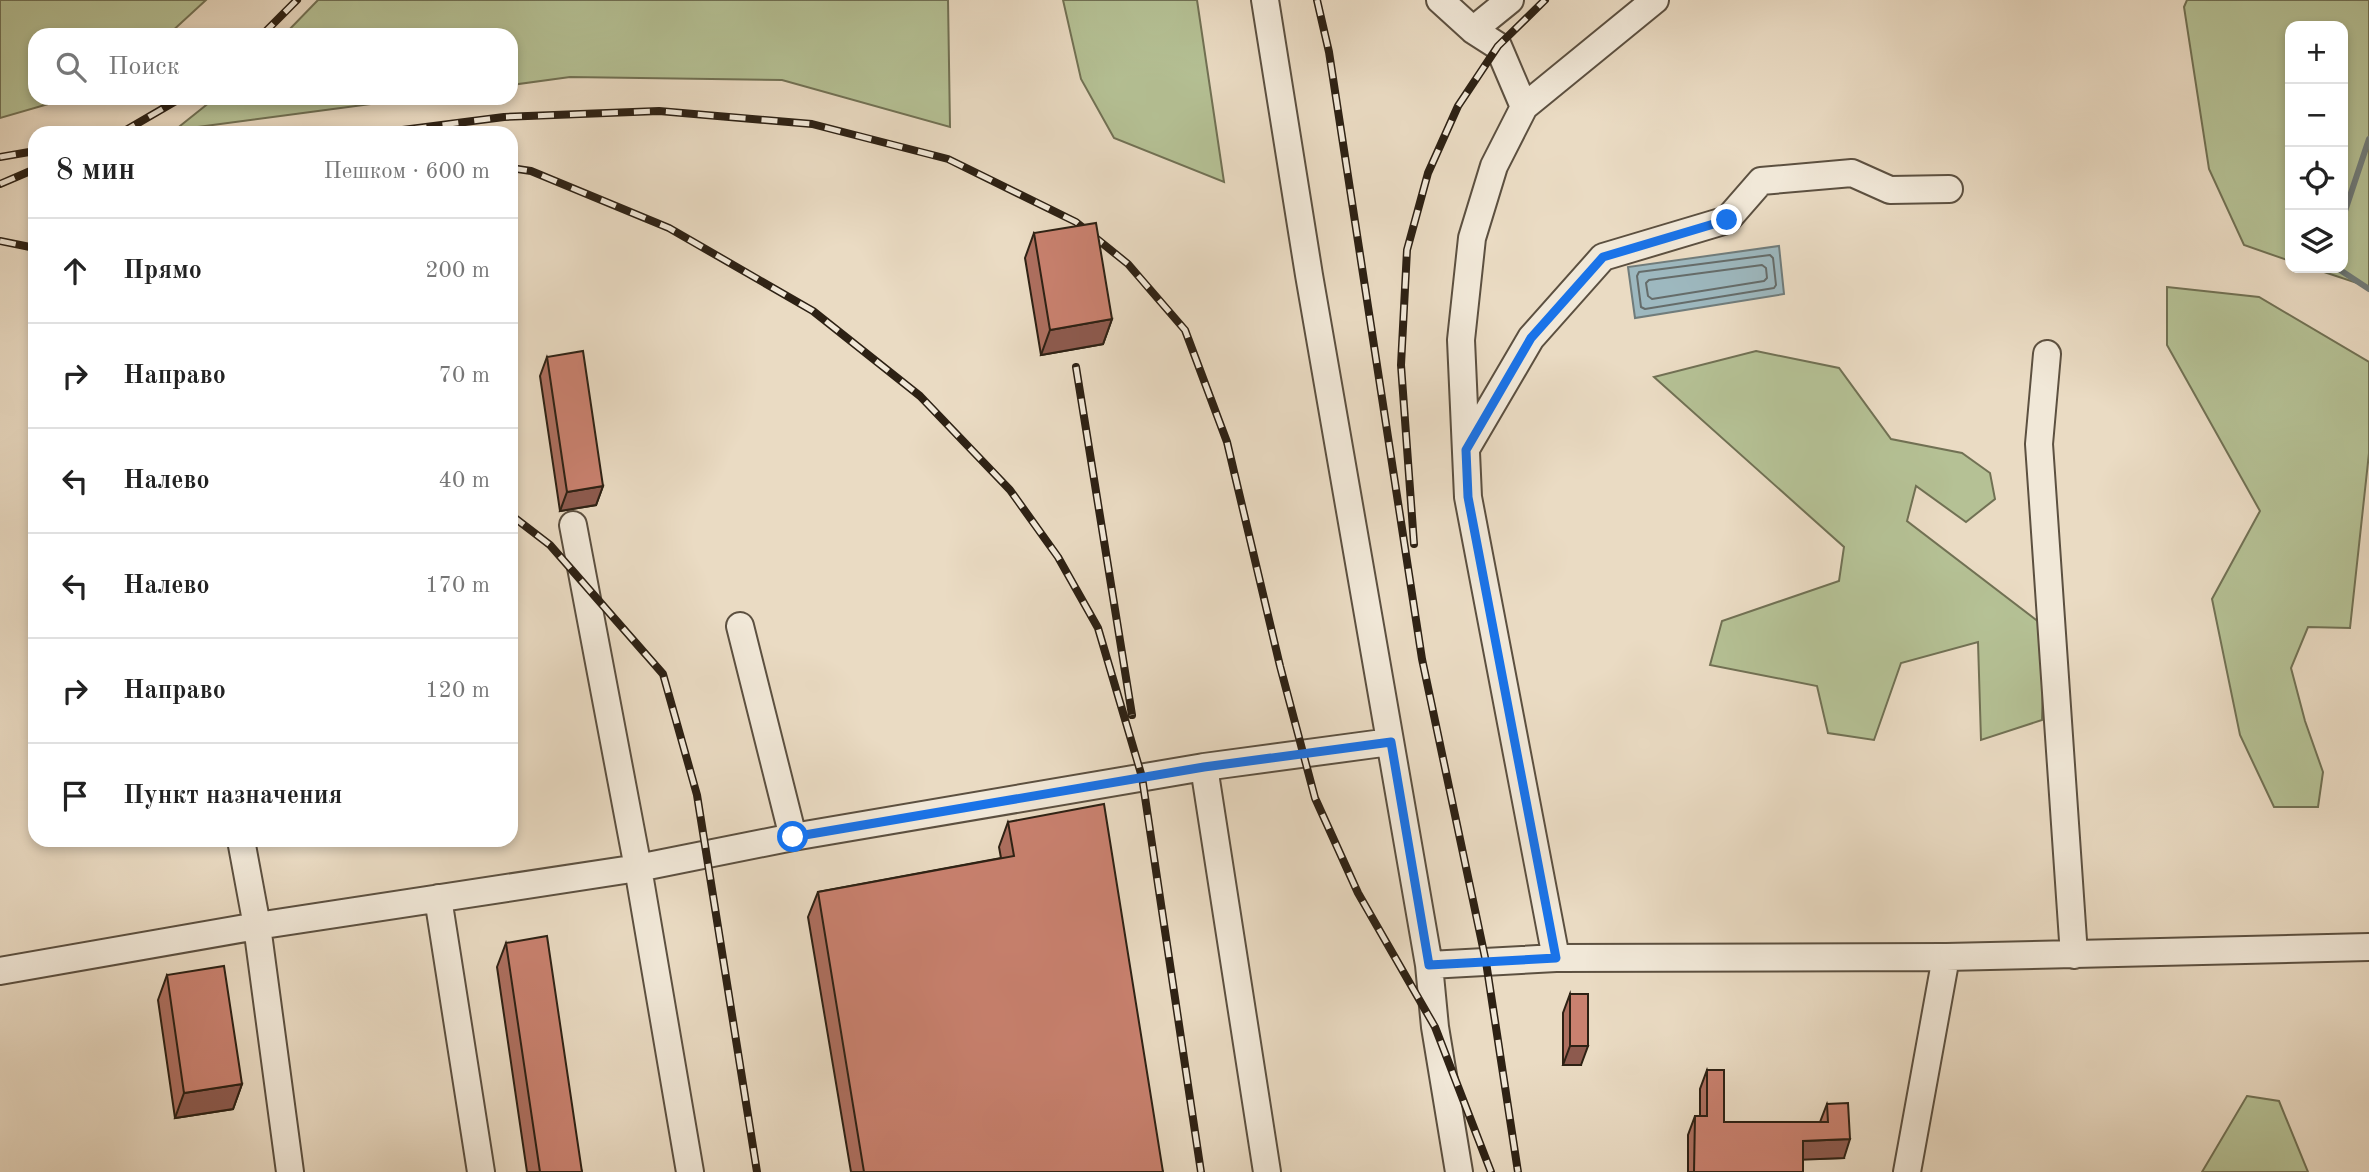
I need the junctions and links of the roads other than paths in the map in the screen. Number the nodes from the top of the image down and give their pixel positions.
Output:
1 (1265, 0) edge
2 (1440, 0) edge
3 (1510, 0) edge
4 (1655, 0) edge
5 (1473, 30) junction
6 (1524, 107) junction
7 (1949, 189) dead end
8 (2047, 354) dead end
9 (1466, 450) junction
10 (573, 525) dead end
11 (740, 626) dead end
12 (1391, 742) junction
13 (1204, 767) junction
14 (793, 837) junction
15 (243, 847) edge
16 (638, 868) junction
17 (438, 898) junction
18 (257, 926) junction
19 (2369, 947) edge
20 (2074, 955) junction
21 (1946, 957) junction
22 (1556, 958) junction
23 (1429, 965) junction
24 (0, 971) edge
25 (289, 1172) edge
26 (481, 1172) edge
27 (690, 1172) edge
28 (1267, 1172) edge
29 (1459, 1172) edge
30 (1907, 1172) edge

1 - 12 street
2 - 5 street
3 - 5 street
4 - 6 street
5 - 6 street
6 - 9 street
7 - 9 street
8 - 20 street
9 - 22 street
10 - 16 street
11 - 14 street
12 - 13 street
12 - 23 street
13 - 14 street
13 - 28 street
14 - 16 street
15 - 18 street
16 - 17 street
16 - 27 street
17 - 18 street
17 - 26 street
18 - 24 street
18 - 25 street
19 - 20 street
20 - 21 street
21 - 22 street
21 - 30 street
22 - 23 street
23 - 29 street

